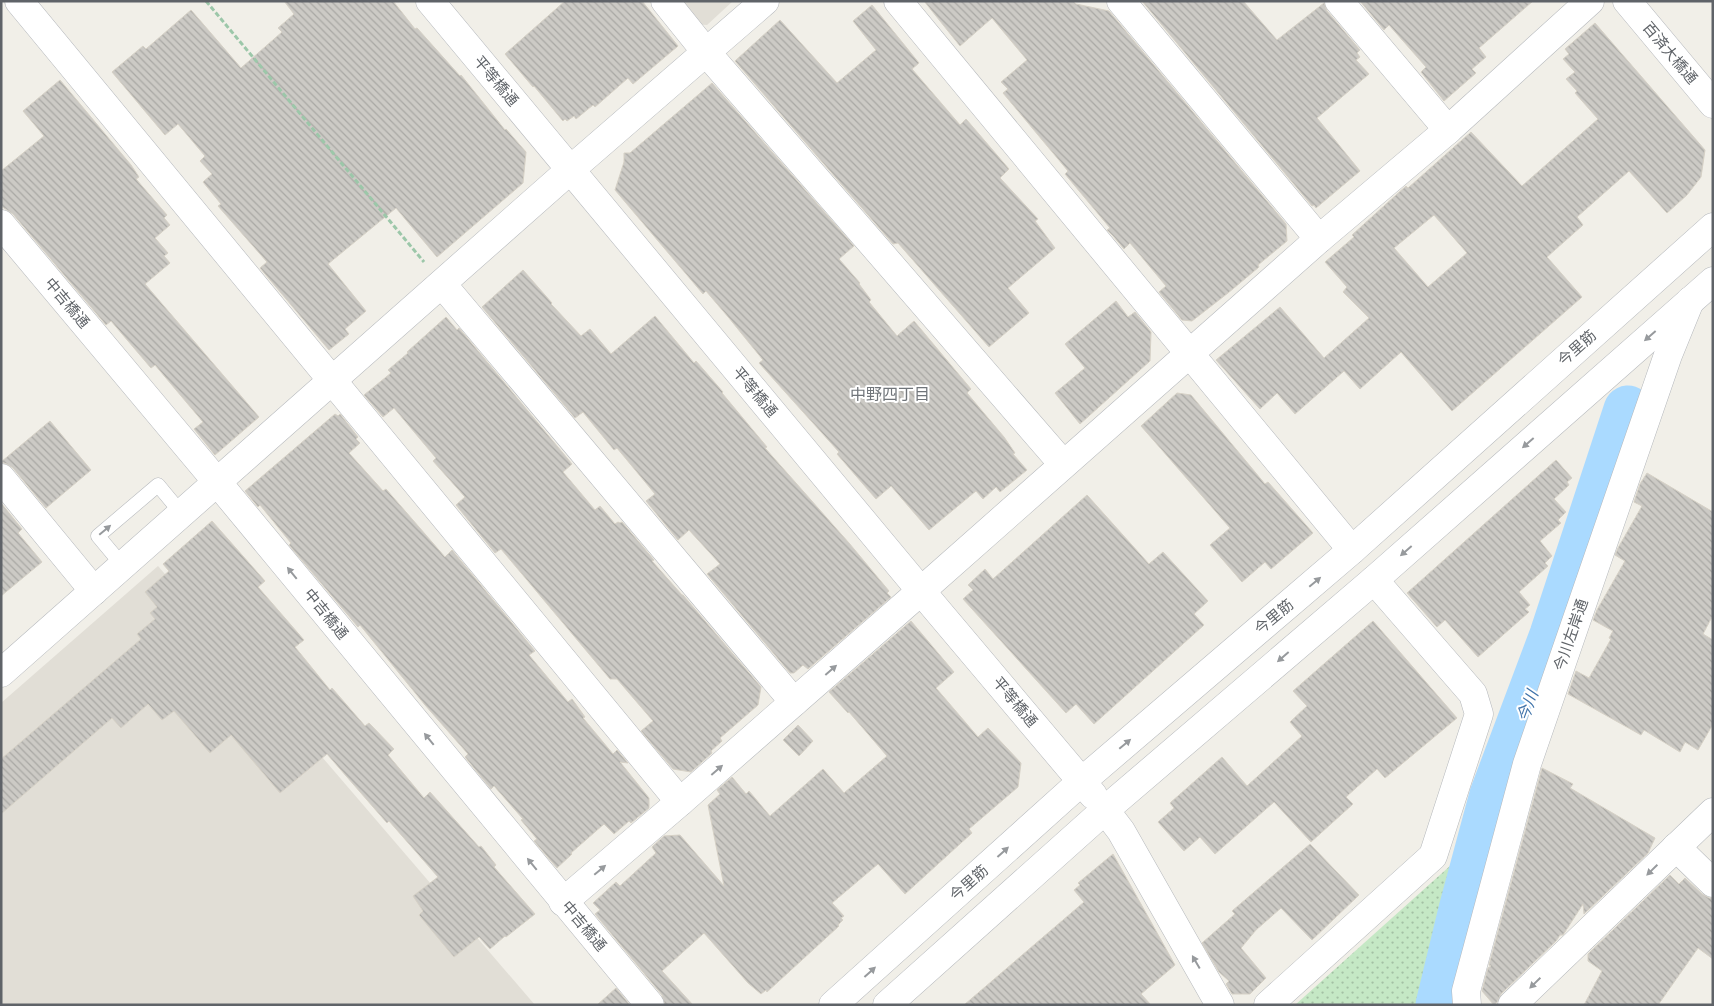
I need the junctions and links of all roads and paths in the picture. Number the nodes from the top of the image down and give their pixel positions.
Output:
1 (19, 1) edge
2 (206, 1) edge
3 (430, 1) edge
4 (665, 1) edge
5 (765, 1) edge
6 (898, 1) edge
7 (1121, 1) edge
8 (1339, 1) edge
9 (1590, 1) edge
10 (1627, 1) edge
11 (706, 52) junction
12 (1713, 104) edge
13 (1448, 130) junction
14 (570, 170) junction
15 (1, 224) edge
16 (1713, 227) edge
17 (1319, 239) junction
18 (1713, 281) edge
19 (442, 284) junction
20 (1690, 301) junction
21 (1189, 353) junction
22 (331, 381) junction
23 (1063, 464) junction
24 (1, 478) edge
25 (218, 483) junction
26 (182, 514) junction
27 (1352, 550) junction
28 (123, 566) junction
29 (1374, 580) junction
30 (94, 591) junction
31 (921, 591) junction
32 (1, 673) edge
33 (794, 702) junction
34 (1082, 781) junction
35 (680, 802) junction
36 (1105, 810) junction
37 (1713, 812) edge
38 (1676, 847) junction
39 (1713, 883) edge
40 (563, 902) junction
41 (650, 1005) edge
42 (834, 1005) edge
43 (887, 1005) edge
44 (1220, 1005) edge
45 (1268, 1005) edge
46 (1467, 1005) edge
47 (1512, 1005) edge

1 - 22 street
2 - 19 path
3 - 14 street, 平等橋通
4 - 11 street
5 - 11 street
6 - 21 street
7 - 17 street
8 - 13 street
9 - 13 street
10 - 12 street, 百済大橋通
11 - 14 street
11 - 23 street
13 - 17 street
14 - 19 street
14 - 31 street, 平等橋通
15 - 25 street, 中吉橋通
16 - 27 street, 今里筋
17 - 21 street
18 - 20 street
19 - 22 street
19 - 33 street
20 -> 29 street
20 - 46 street, 今川左岸通
21 - 23 street
21 - 27 street
22 - 25 street
22 - 35 street
23 - 31 street
24 - 30 street
25 - 26 street
40 -> 25 street, 中吉橋通
26 - 28 street
28 -> 26 lane
34 -> 27 street, 今里筋
28 - 30 street
29 -> 36 street
29 - 45 street
30 - 32 street
33 -> 31 street
31 - 34 street, 平等橋通
35 -> 33 street
34 - 36 street, 平等橋通
42 -> 34 street, 今里筋
40 -> 35 street
36 - 43 street
44 -> 36 street
37 - 38 street
38 - 39 street
38 -> 47 street
40 - 41 street, 中吉橋通

